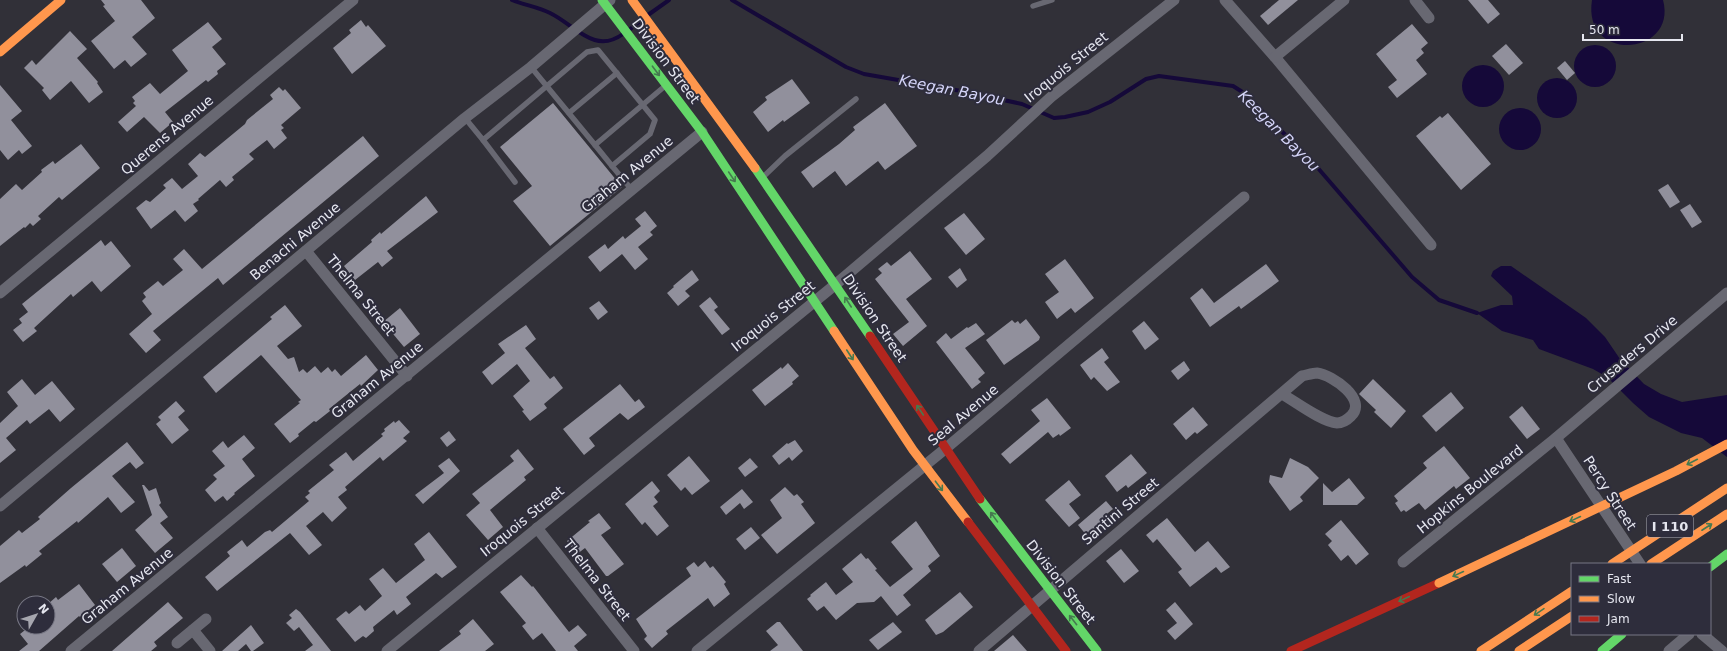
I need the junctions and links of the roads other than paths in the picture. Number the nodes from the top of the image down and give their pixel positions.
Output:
1 (61, 0) edge
2 (353, 0) edge
3 (1052, 0) edge
4 (1174, 0) edge
5 (1225, 0) edge
6 (1344, 0) edge
7 (1415, 0) edge
8 (606, 2) edge
9 (635, 4) edge
10 (1033, 6) dead end
11 (1430, 18) dead end
12 (0, 52) edge
13 (1275, 57) junction
14 (531, 66) junction
15 (617, 73) junction
16 (666, 85) junction
17 (548, 86) junction
18 (856, 99) dead end
19 (642, 105) junction
20 (569, 113) junction
21 (465, 118) junction
22 (702, 132) junction
23 (482, 140) junction
24 (595, 145) junction
25 (612, 166) junction
26 (761, 178) junction
27 (515, 182) dead end
28 (632, 190) junction
29 (1244, 197) dead end
30 (1431, 245) dead end
31 (306, 251) junction
32 (836, 284) junction
33 (0, 293) edge
34 (1727, 293) edge
35 (814, 301) junction
36 (407, 376) junction
37 (1282, 394) junction
38 (1556, 438) junction
39 (1727, 444) edge
40 (945, 450) junction
41 (924, 466) junction
42 (1727, 488) edge
43 (0, 506) edge
44 (1727, 514) edge
45 (537, 528) junction
46 (1727, 554) edge
47 (1403, 562) dead end
48 (1614, 563) edge
49 (1639, 563) edge
50 (1653, 563) edge
51 (1711, 566) edge
52 (1050, 590) junction
53 (1571, 592) edge
54 (1030, 607) junction
55 (1571, 617) edge
56 (206, 619) dead end
57 (193, 630) junction
58 (1621, 635) edge
59 (1688, 635) edge
60 (1703, 635) edge
61 (177, 643) dead end
62 (71, 651) edge
63 (210, 651) edge
64 (387, 651) edge
65 (634, 651) edge
66 (697, 651) edge
67 (979, 651) edge
68 (1066, 651) edge
69 (1097, 651) edge
70 (1291, 651) edge
71 (1481, 651) edge
72 (1519, 651) edge
73 (1602, 651) edge
74 (1669, 651) edge
75 (1722, 651) edge

1 - 12 main road
2 - 33 street, Querens Avenue
3 - 10 lane
4 - 32 street, Iroquois Street
5 - 13 street
6 - 13 street
7 - 11 street
8 - 14 street, Benachi Avenue
8 -> 16 main road, Division Street
9 - 26 main road, Division Street
13 - 30 street
14 - 17 lane
14 - 21 street, Benachi Avenue
15 - 17 lane
15 - 19 lane
15 - 20 lane
16 - 19 lane
16 - 22 main road, Division Street
17 - 20 lane
17 - 23 lane
18 - 26 lane
19 - 24 lane
19 - 25 lane
20 - 24 lane
21 - 23 lane
21 - 31 street, Benachi Avenue
22 - 28 street, Graham Avenue
22 -> 35 main road, Division Street
23 - 27 lane
24 - 25 lane
25 - 28 lane
26 - 32 main road, Division Street
28 - 36 street, Graham Avenue
29 - 40 street, Seal Avenue
31 - 36 street, Thelma Street
31 - 43 street, Benachi Avenue
32 - 35 street, Iroquois Street
40 -> 32 main road, Division Street
34 - 38 street, Crusaders Drive
35 -> 41 main road, Division Street
35 - 45 street, Iroquois Street
36 - 62 street, Graham Avenue
37 - 37 street, Santini Street
37 - 52 street, Santini Street
38 - 47 street, Hopkins Boulevard
38 - 49 street, Percy Street
39 -> 70 main road, bridge
40 - 41 street, Seal Avenue
52 -> 40 main road, Division Street
41 -> 54 main road, Division Street
41 - 66 street, Seal Avenue
42 - 48 main road, I 110, bridge
50 -> 44 main road, I 110
45 - 64 street, Iroquois Street
45 - 65 street, Thelma Street
46 - 51 main road
52 - 54 street, Santini Street
69 -> 52 main road, Division Street
53 -> 71 main road
54 - 67 street, Santini Street
54 - 68 main road, Division Street
55 - 72 main road
56 - 57 street
57 - 61 street
57 - 63 street
58 - 73 main road
59 - 74 street
60 - 75 street

